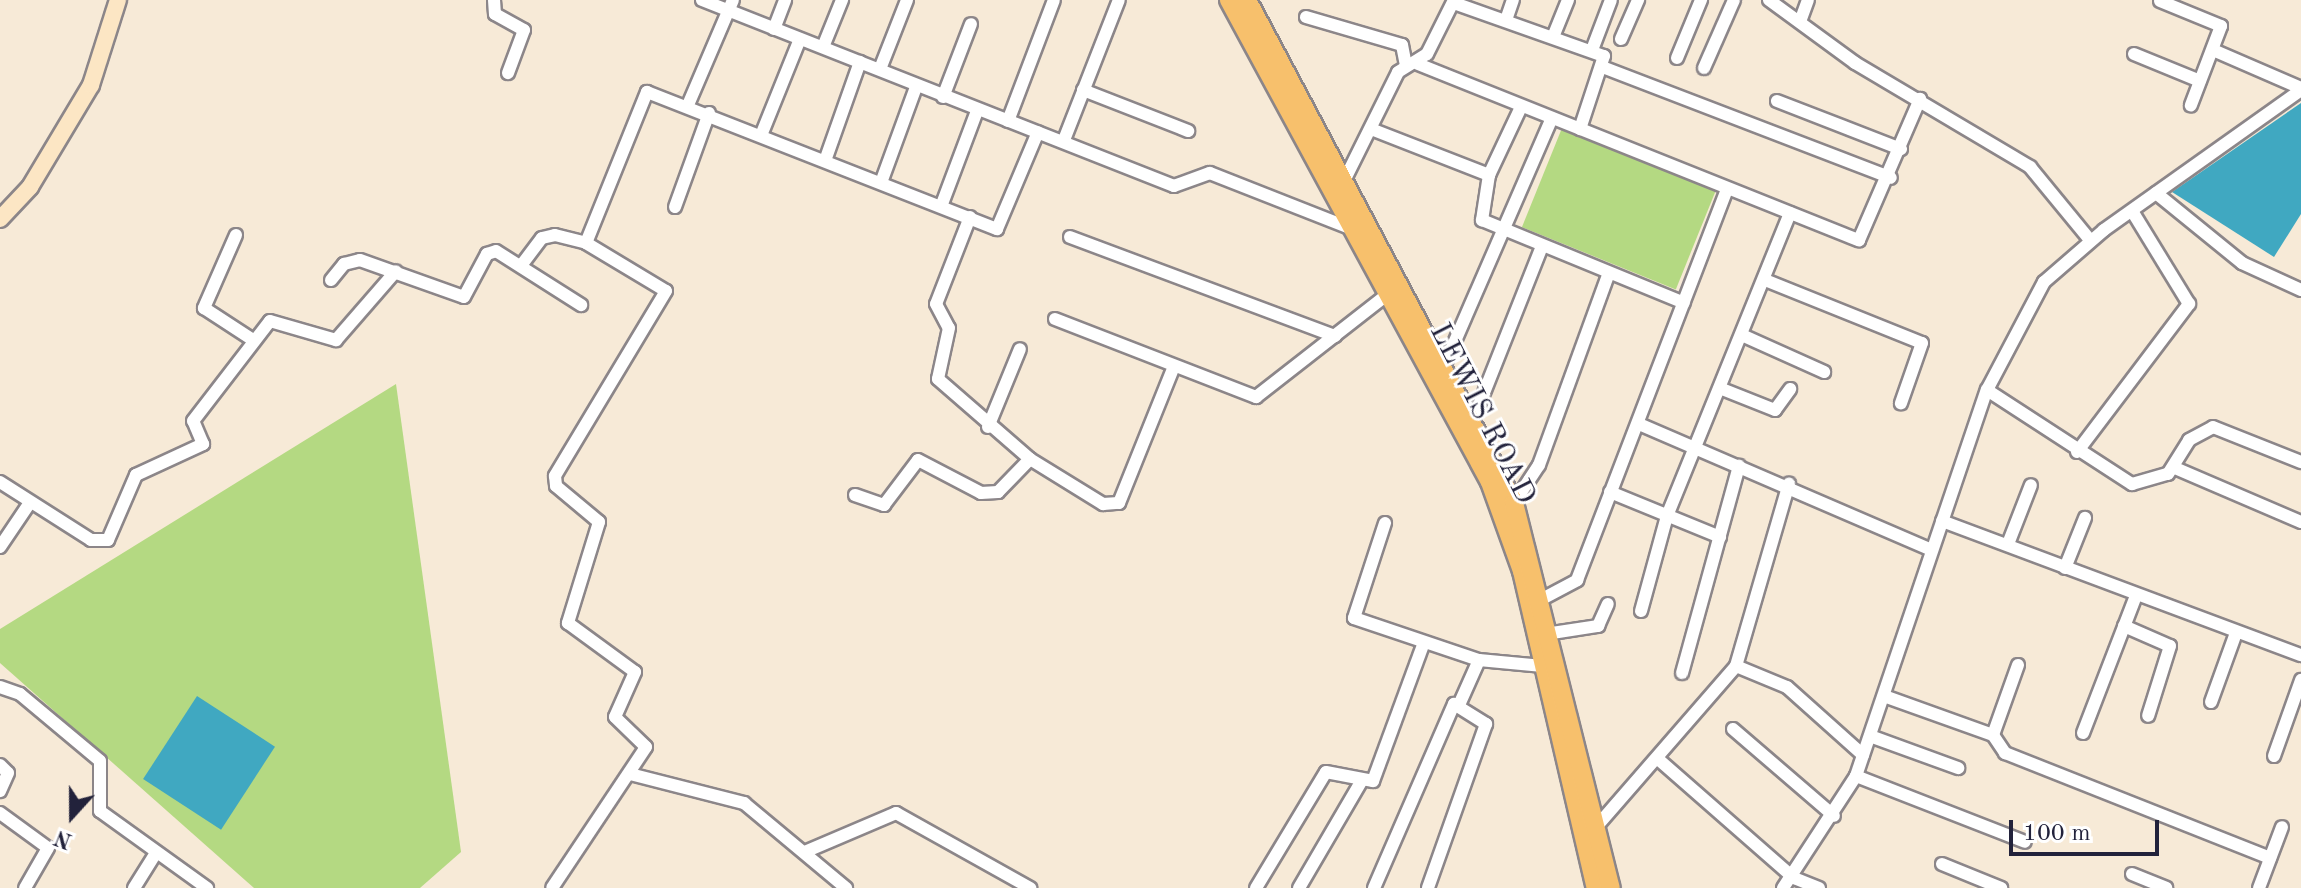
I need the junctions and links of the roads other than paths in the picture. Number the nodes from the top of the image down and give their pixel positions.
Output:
1 (118, 0) edge
2 (494, 0) edge
3 (702, 0) edge
4 (785, 0) edge
5 (842, 0) edge
6 (907, 0) edge
7 (1054, 0) edge
8 (1119, 0) edge
9 (1229, 0) edge
10 (1247, 0) edge
11 (1513, 0) edge
12 (1568, 0) edge
13 (1611, 0) edge
14 (1638, 0) edge
15 (1701, 0) edge
16 (1734, 0) edge
17 (1769, 0) edge
18 (1808, 0) edge
19 (1454, 1) edge
20 (2160, 1) edge
21 (731, 6) edge
22 (1306, 17) dead end
23 (1801, 19) junction
24 (1506, 20) junction
25 (971, 24) dead end
26 (774, 29) junction
27 (1553, 37) junction
28 (800, 39) junction
29 (1621, 39) dead end
30 (823, 47) junction
31 (1592, 50) junction
32 (2213, 50) junction
33 (2134, 54) dead end
34 (1677, 58) dead end
35 (860, 62) junction
36 (1412, 65) junction
37 (1605, 68) junction
38 (1704, 68) dead end
39 (880, 69) junction
40 (508, 73) dead end
41 (2200, 81) junction
42 (916, 87) junction
43 (2301, 89) edge
44 (1083, 90) junction
45 (943, 97) junction
46 (1920, 99) junction
47 (1777, 101) dead end
48 (688, 105) junction
49 (2191, 105) dead end
50 (1521, 107) junction
51 (1299, 109) junction
52 (977, 111) junction
53 (709, 113) junction
54 (1552, 118) junction
55 (1008, 121) junction
56 (1371, 129) junction
57 (1580, 129) junction
58 (1188, 131) dead end
59 (1038, 132) junction
60 (762, 133) junction
61 (1064, 140) junction
62 (1901, 149) junction
63 (826, 158) junction
64 (1489, 175) junction
65 (1891, 178) junction
66 (1345, 179) junction
67 (882, 180) junction
68 (1727, 189) junction
69 (2156, 193) junction
70 (942, 204) junction
71 (675, 207) dead end
72 (2132, 211) junction
73 (1790, 213) junction
74 (970, 217) junction
75 (0, 219) edge
76 (1355, 230) junction
77 (1502, 230) junction
78 (236, 235) dead end
79 (1070, 237) dead end
80 (2090, 240) junction
81 (586, 243) junction
82 (1542, 246) junction
83 (523, 263) junction
84 (396, 271) junction
85 (1609, 273) junction
86 (331, 280) dead end
87 (1765, 280) junction
88 (2301, 290) edge
89 (1388, 294) junction
90 (1684, 303) junction
91 (581, 305) dead end
92 (1055, 319) dead end
93 (1335, 336) junction
94 (1744, 336) junction
95 (253, 340) junction
96 (1020, 349) dead end
97 (1445, 364) junction
98 (1173, 369) junction
99 (1824, 372) dead end
100 (1722, 389) junction
101 (1790, 389) dead end
102 (1987, 390) junction
103 (1901, 403) dead end
104 (1474, 418) junction
105 (1639, 424) junction
106 (988, 427) junction
107 (1697, 449) junction
108 (2077, 452) junction
109 (1030, 459) junction
110 (2301, 462) edge
111 (1739, 466) junction
112 (2175, 468) junction
113 (0, 482) edge
114 (1789, 484) junction
115 (2031, 485) dead end
116 (1610, 492) junction
117 (855, 495) dead end
118 (1514, 503) junction
119 (29, 504) junction
120 (1667, 516) junction
121 (2085, 518) dead end
122 (1942, 521) junction
123 (2301, 522) edge
124 (1385, 523) dead end
125 (1720, 537) junction
126 (2008, 544) junction
127 (0, 547) edge
128 (1931, 550) junction
129 (2065, 568) junction
130 (2136, 596) junction
131 (1542, 599) junction
132 (1608, 604) dead end
133 (1641, 611) dead end
134 (2124, 626) junction
135 (1552, 633) junction
136 (2236, 633) junction
137 (1423, 645) junction
138 (2301, 655) edge
139 (1479, 660) junction
140 (2018, 665) dead end
141 (1543, 666) junction
142 (1736, 666) junction
143 (1682, 673) dead end
144 (2301, 680) edge
145 (0, 687) edge
146 (1884, 696) junction
147 (2211, 702) dead end
148 (1459, 705) junction
149 (2148, 716) dead end
150 (1733, 729) dead end
151 (2083, 733) dead end
152 (1993, 735) junction
153 (1870, 736) junction
154 (1863, 755) junction
155 (2274, 756) dead end
156 (1658, 759) junction
157 (0, 765) edge
158 (1958, 768) dead end
159 (630, 774) junction
160 (1856, 776) junction
161 (1362, 780) junction
162 (0, 791) edge
163 (0, 813) edge
164 (1834, 816) junction
165 (1597, 826) junction
166 (2282, 827) dead end
167 (2025, 842) dead end
168 (807, 851) junction
169 (155, 854) junction
170 (2270, 858) junction
171 (1942, 864) dead end
172 (2132, 874) dead end
173 (1794, 878) junction
174 (25, 888) edge
175 (134, 888) edge
176 (207, 888) edge
177 (552, 888) edge
178 (846, 888) edge
179 (1030, 888) edge
180 (1256, 888) edge
181 (1299, 888) edge
182 (1374, 888) edge
183 (1428, 888) edge
184 (1596, 888) edge
185 (1611, 888) edge
186 (1783, 888) edge
187 (1819, 888) edge
188 (2001, 888) edge
189 (2166, 888) edge
190 (2259, 888) edge

1 - 75 street
2 - 40 street
3 - 21 street
4 - 26 street
5 - 30 street
6 - 39 street
7 - 55 street
8 - 44 street
9 - 51 main road, LEWIS ROAD
10 - 51 main road, LEWIS ROAD
11 - 24 street
12 - 27 street
13 - 31 street
14 - 29 street
15 - 34 street
16 - 38 street
17 - 23 street
18 - 23 street
19 - 24 street
19 - 36 street
20 - 32 street
21 - 26 street
21 - 48 street
22 - 36 street
23 - 46 street
24 - 27 street
25 - 45 street
26 - 28 street
27 - 31 street
28 - 30 street
28 - 60 street
30 - 35 street
31 - 37 street
32 - 41 street
32 - 43 street
33 - 41 street
35 - 39 street
35 - 63 street
36 - 50 street
36 - 56 street
37 - 57 street
37 - 65 street
39 - 42 street
41 - 49 street
42 - 45 street
42 - 67 street
43 - 69 street
44 - 58 street
44 - 61 street
45 - 52 street
46 - 62 street
46 - 80 street
47 - 62 street
48 - 53 street
48 - 81 street
50 - 54 street
50 - 64 street
51 - 66 main road, LEWIS ROAD
51 - 76 main road, LEWIS ROAD
52 - 55 street
52 - 70 street
53 - 60 street
53 - 71 street
54 - 57 street
54 - 77 street
55 - 59 street
56 - 64 street
56 - 66 street
57 - 68 street
59 - 61 street
59 - 74 street
60 - 63 street
61 - 76 street
62 - 65 street
63 - 67 street
64 - 77 street
65 - 73 street
66 - 97 main road, LEWIS ROAD
67 - 70 street
68 - 73 street
68 - 90 street
69 - 72 street
69 - 88 street
70 - 74 street
72 - 80 street
72 - 108 street
73 - 87 street
74 - 106 street
76 - 89 main road, LEWIS ROAD
77 - 82 street
77 - 97 street
78 - 95 street
79 - 93 street
80 - 102 street
81 - 83 street
81 - 159 street
82 - 85 street
82 - 104 street
83 - 84 street
83 - 91 street
84 - 86 street
84 - 95 street
85 - 90 street
85 - 118 street
87 - 94 street
87 - 103 street
89 - 93 street
89 - 141 main road, LEWIS ROAD
90 - 105 street
92 - 98 street
93 - 98 street
94 - 99 street
94 - 100 street
95 - 119 street
96 - 106 street
97 - 104 main road, LEWIS ROAD
98 - 109 street
100 - 101 street
100 - 107 street
102 - 108 street
102 - 122 street
104 - 118 main road, LEWIS ROAD
105 - 107 street
105 - 116 street
106 - 109 street
107 - 111 street
107 - 120 street
108 - 112 street
109 - 117 street
110 - 112 street
111 - 114 street
111 - 125 street
112 - 123 street
113 - 119 street
114 - 128 street
114 - 142 street
115 - 126 street
116 - 120 street
116 - 131 street
118 - 131 main road, LEWIS ROAD
119 - 127 street
120 - 125 street
120 - 133 street
121 - 129 street
122 - 126 street
122 - 128 street
124 - 137 street
125 - 143 street
126 - 129 street
128 - 146 street
129 - 130 street
130 - 134 street
130 - 136 street
131 - 135 main road, LEWIS ROAD
132 - 135 street
134 - 149 street
134 - 151 street
135 - 165 main road, LEWIS ROAD
136 - 138 street
136 - 147 street
137 - 139 street
137 - 161 street
139 - 141 street
139 - 148 street
140 - 152 street
141 - 184 main road, LEWIS ROAD
142 - 154 street
142 - 156 street
144 - 155 street
145 - 169 street
146 - 152 street
146 - 153 street
148 - 182 street
148 - 183 street
150 - 164 street
152 - 170 street
153 - 154 street
153 - 158 street
154 - 160 street
156 - 165 street
156 - 173 street
157 - 162 street
159 - 168 street
159 - 177 street
160 - 164 street
160 - 167 street
161 - 180 street
161 - 181 street
163 - 174 street
164 - 173 street
165 - 185 main road, LEWIS ROAD
166 - 170 street
168 - 178 street
168 - 179 street
169 - 175 street
169 - 176 street
170 - 190 street
171 - 188 street
172 - 189 street
173 - 186 street
173 - 187 street

